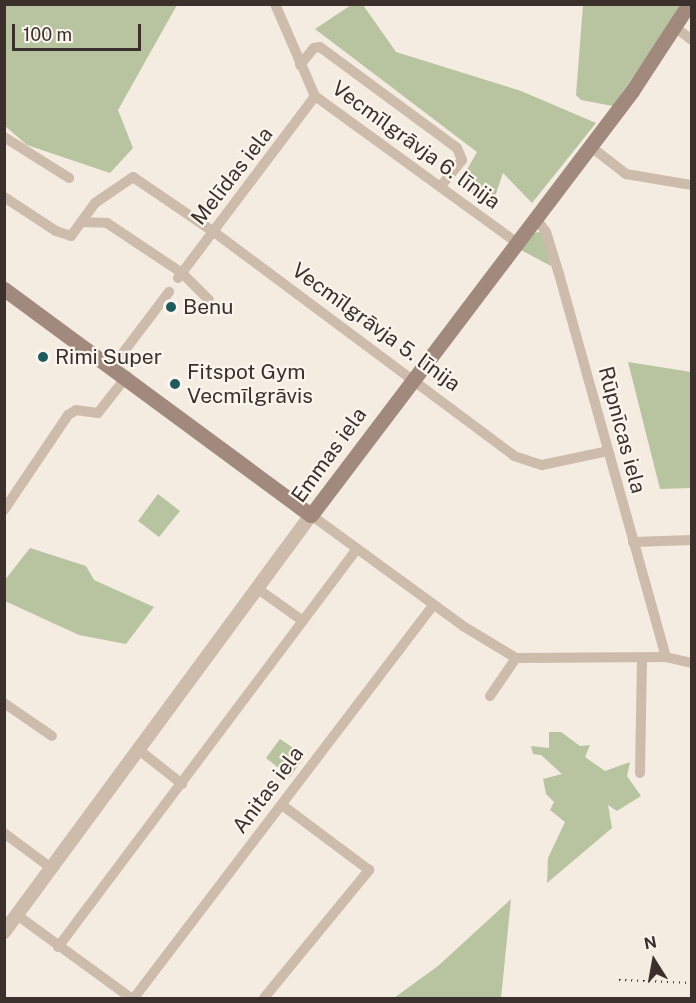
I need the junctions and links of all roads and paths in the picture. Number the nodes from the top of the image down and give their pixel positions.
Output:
1 (275, 4) edge
2 (688, 4) edge
3 (676, 28) junction
4 (692, 40) edge
5 (300, 65) junction
6 (315, 96) junction
7 (4, 137) edge
8 (590, 146) junction
9 (69, 178) dead end
10 (692, 185) edge
11 (441, 186) junction
12 (4, 197) edge
13 (535, 217) junction
14 (82, 222) junction
15 (214, 232) junction
16 (516, 242) junction
17 (180, 276) junction
18 (4, 289) edge
19 (169, 292) dead end
20 (209, 300) dead end
21 (113, 366) junction
22 (127, 376) junction
23 (412, 377) junction
24 (608, 451) junction
25 (4, 510) edge
26 (311, 515) junction
27 (692, 540) edge
28 (633, 542) junction
29 (357, 549) junction
30 (258, 589) junction
31 (433, 605) junction
32 (303, 621) junction
33 (666, 657) junction
34 (516, 658) junction
35 (642, 658) junction
36 (692, 663) edge
37 (490, 696) dead end
38 (4, 703) edge
39 (52, 736) dead end
40 (138, 750) junction
41 (640, 773) dead end
42 (182, 784) junction
43 (282, 805) junction
44 (4, 833) edge
45 (50, 867) junction
46 (17, 915) junction
47 (4, 932) edge
48 (58, 946) junction
49 (133, 999) edge
50 (264, 999) edge

1 - 5 street, Vecmīlgrāvja 6. līnija
2 - 3 main road, Emmas iela
3 - 4 street
3 - 8 main road, Emmas iela
5 - 6 street, Vecmīlgrāvja 6. līnija
5 - 11 street
6 - 11 street, Vecmīlgrāvja 6. līnija
6 - 15 street, Melīdas iela
7 - 9 street
8 - 10 street
8 - 13 main road, Emmas iela
11 - 16 street, Vecmīlgrāvja 6. līnija
12 - 14 street
13 - 16 main road, Emmas iela
13 - 24 street, Rūpnīcas iela
14 - 15 street, Vecmīlgrāvja 5. līnija
14 - 17 street
15 - 17 street, Melīdas iela
15 - 23 street, Vecmīlgrāvja 5. līnija
16 - 23 main road, Emmas iela
17 - 20 street
18 - 21 main road
19 - 21 street
21 - 22 main road
22 - 25 street
22 - 26 main road
23 - 24 street, Vecmīlgrāvja 5. līnija
23 - 26 main road, Emmas iela
24 - 28 street, Rūpnīcas iela
26 - 29 street
26 - 30 street, Emmas iela
27 - 28 street
28 - 33 street, Rūpnīcas iela
29 - 31 street
29 - 32 street
30 - 32 street
30 - 40 street, Emmas iela
31 - 34 street
31 - 43 street, Anitas iela
32 - 42 street
33 - 35 street
33 - 36 street
34 - 35 street
34 - 37 street
35 - 41 street
38 - 39 street
40 - 42 street
40 - 45 street, Emmas iela
42 - 48 street
43 - 49 street, Anitas iela
43 - 50 street
44 - 45 street
45 - 46 street, Emmas iela
46 - 47 street, Emmas iela
46 - 48 street
48 - 49 street

